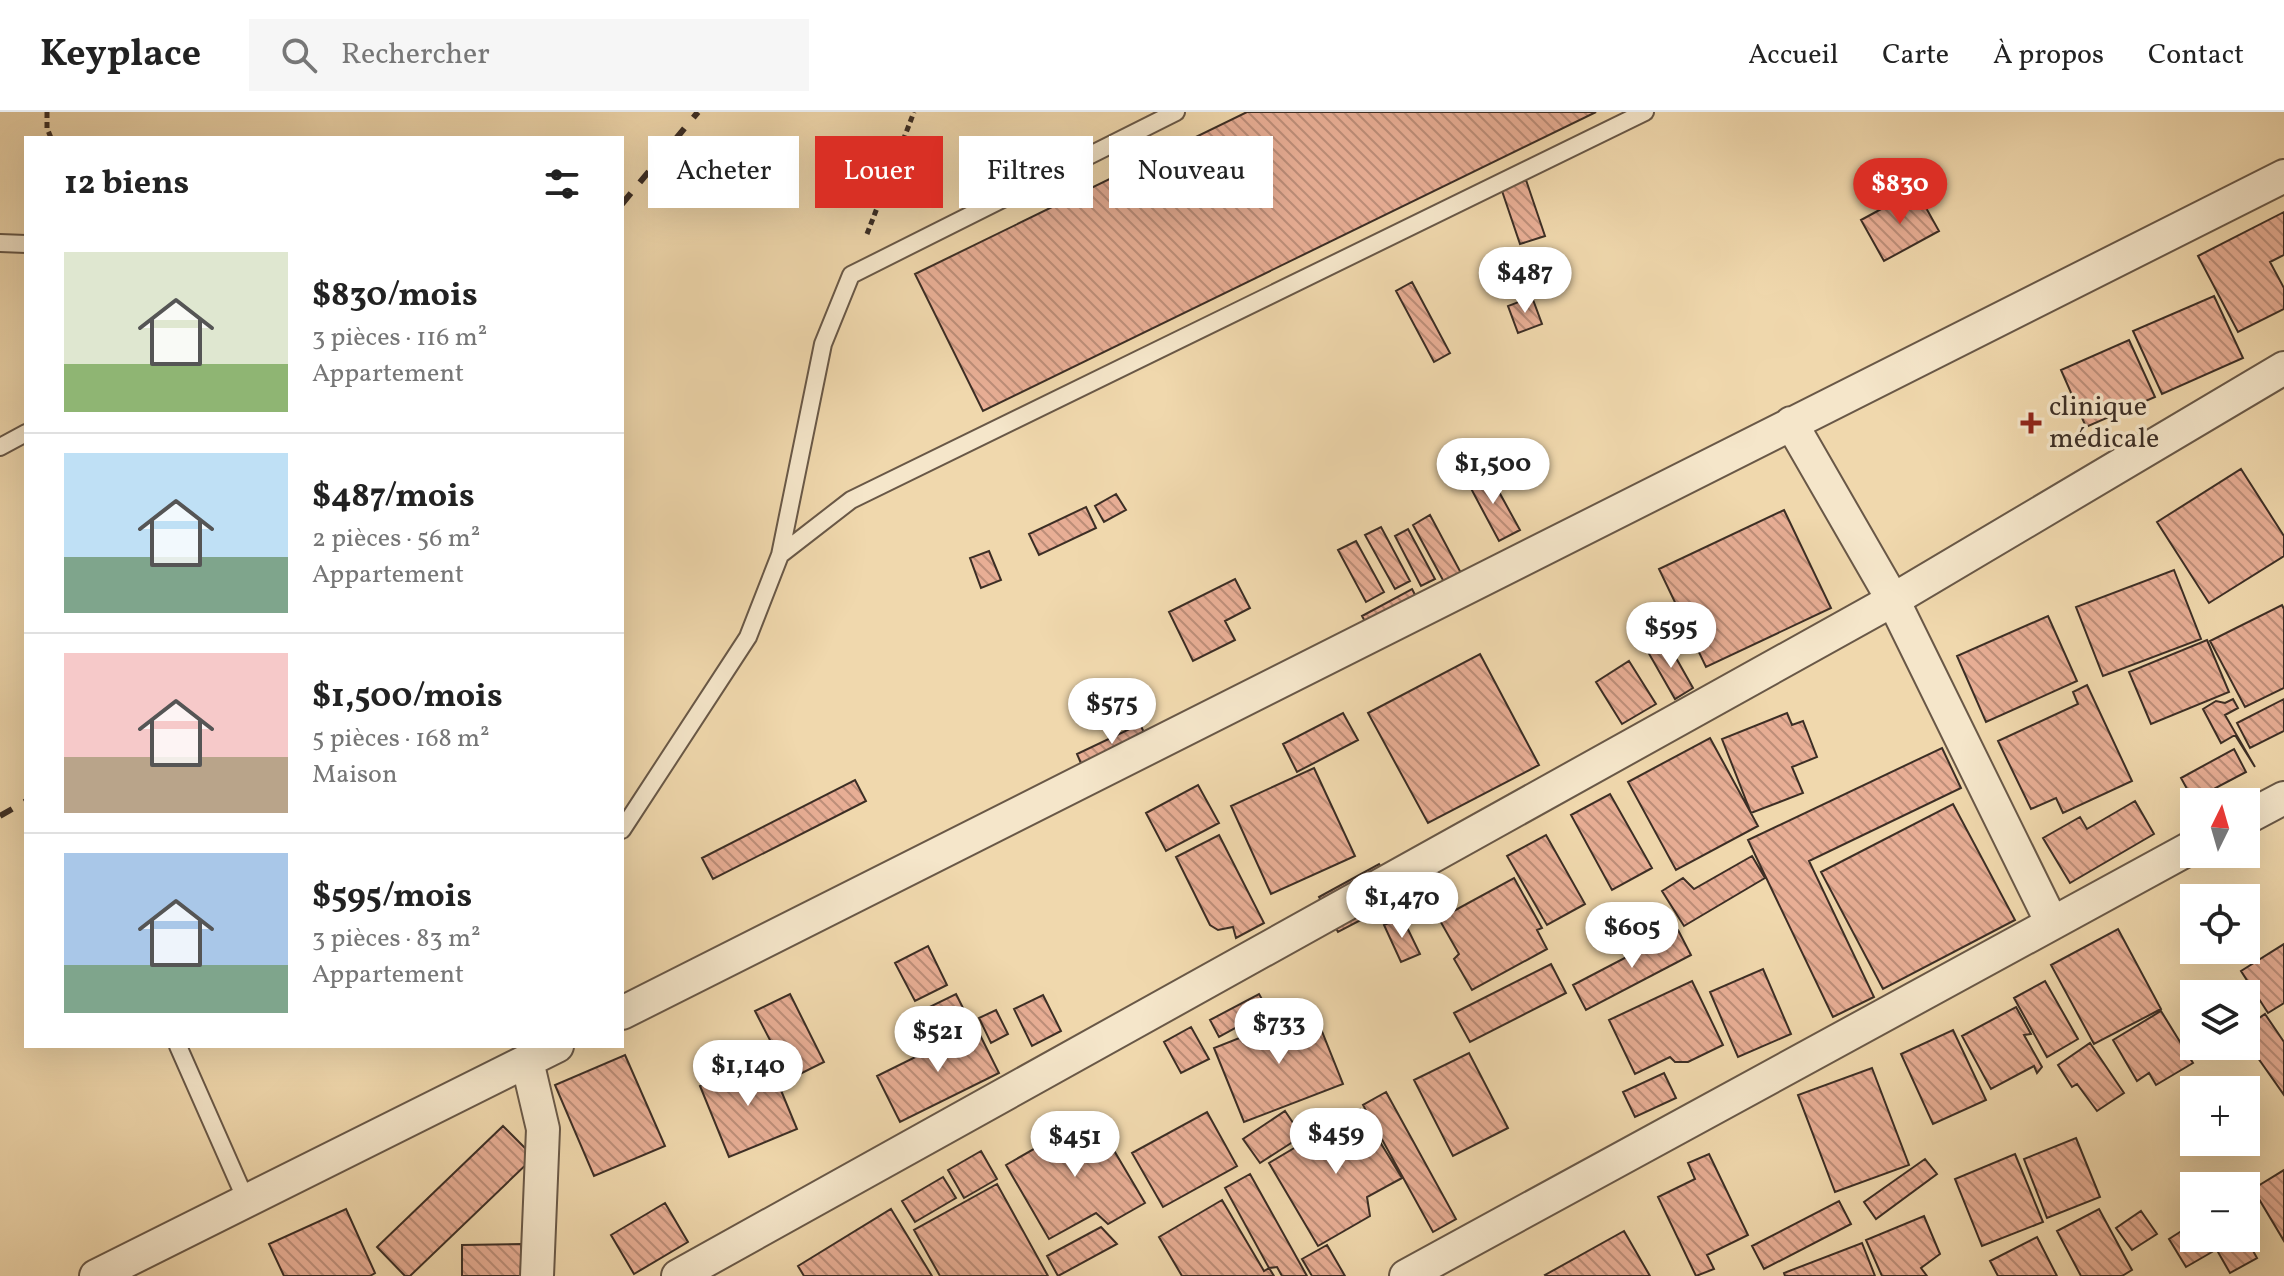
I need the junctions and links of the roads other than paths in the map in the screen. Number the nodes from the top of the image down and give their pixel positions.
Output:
1 (1176, 112) edge
2 (1645, 112) edge
3 (2284, 176) edge
4 (0, 243) edge
5 (24, 244) edge
6 (2284, 368) edge
7 (1791, 423) junction
8 (24, 434) edge
9 (0, 447) edge
10 (780, 555) junction
11 (1893, 600) junction
12 (2284, 798) edge
13 (2260, 811) edge
14 (624, 827) edge
15 (2180, 854) edge
16 (2052, 923) junction
17 (624, 1012) edge
18 (179, 1048) edge
19 (550, 1048) edge
20 (528, 1054) edge
21 (246, 1200) junction
22 (96, 1276) edge
23 (537, 1276) edge
24 (678, 1276) edge
25 (1406, 1276) edge

1 - 10 lane
2 - 10 lane
3 - 7 street
4 - 5 lane
6 - 11 street
7 - 11 street
7 - 17 street
8 - 9 lane
10 - 14 lane
11 - 16 street
11 - 24 street
12 - 13 street
15 - 16 street
16 - 25 street
18 - 21 lane
19 - 20 street
20 - 21 street
20 - 23 street
21 - 22 street

